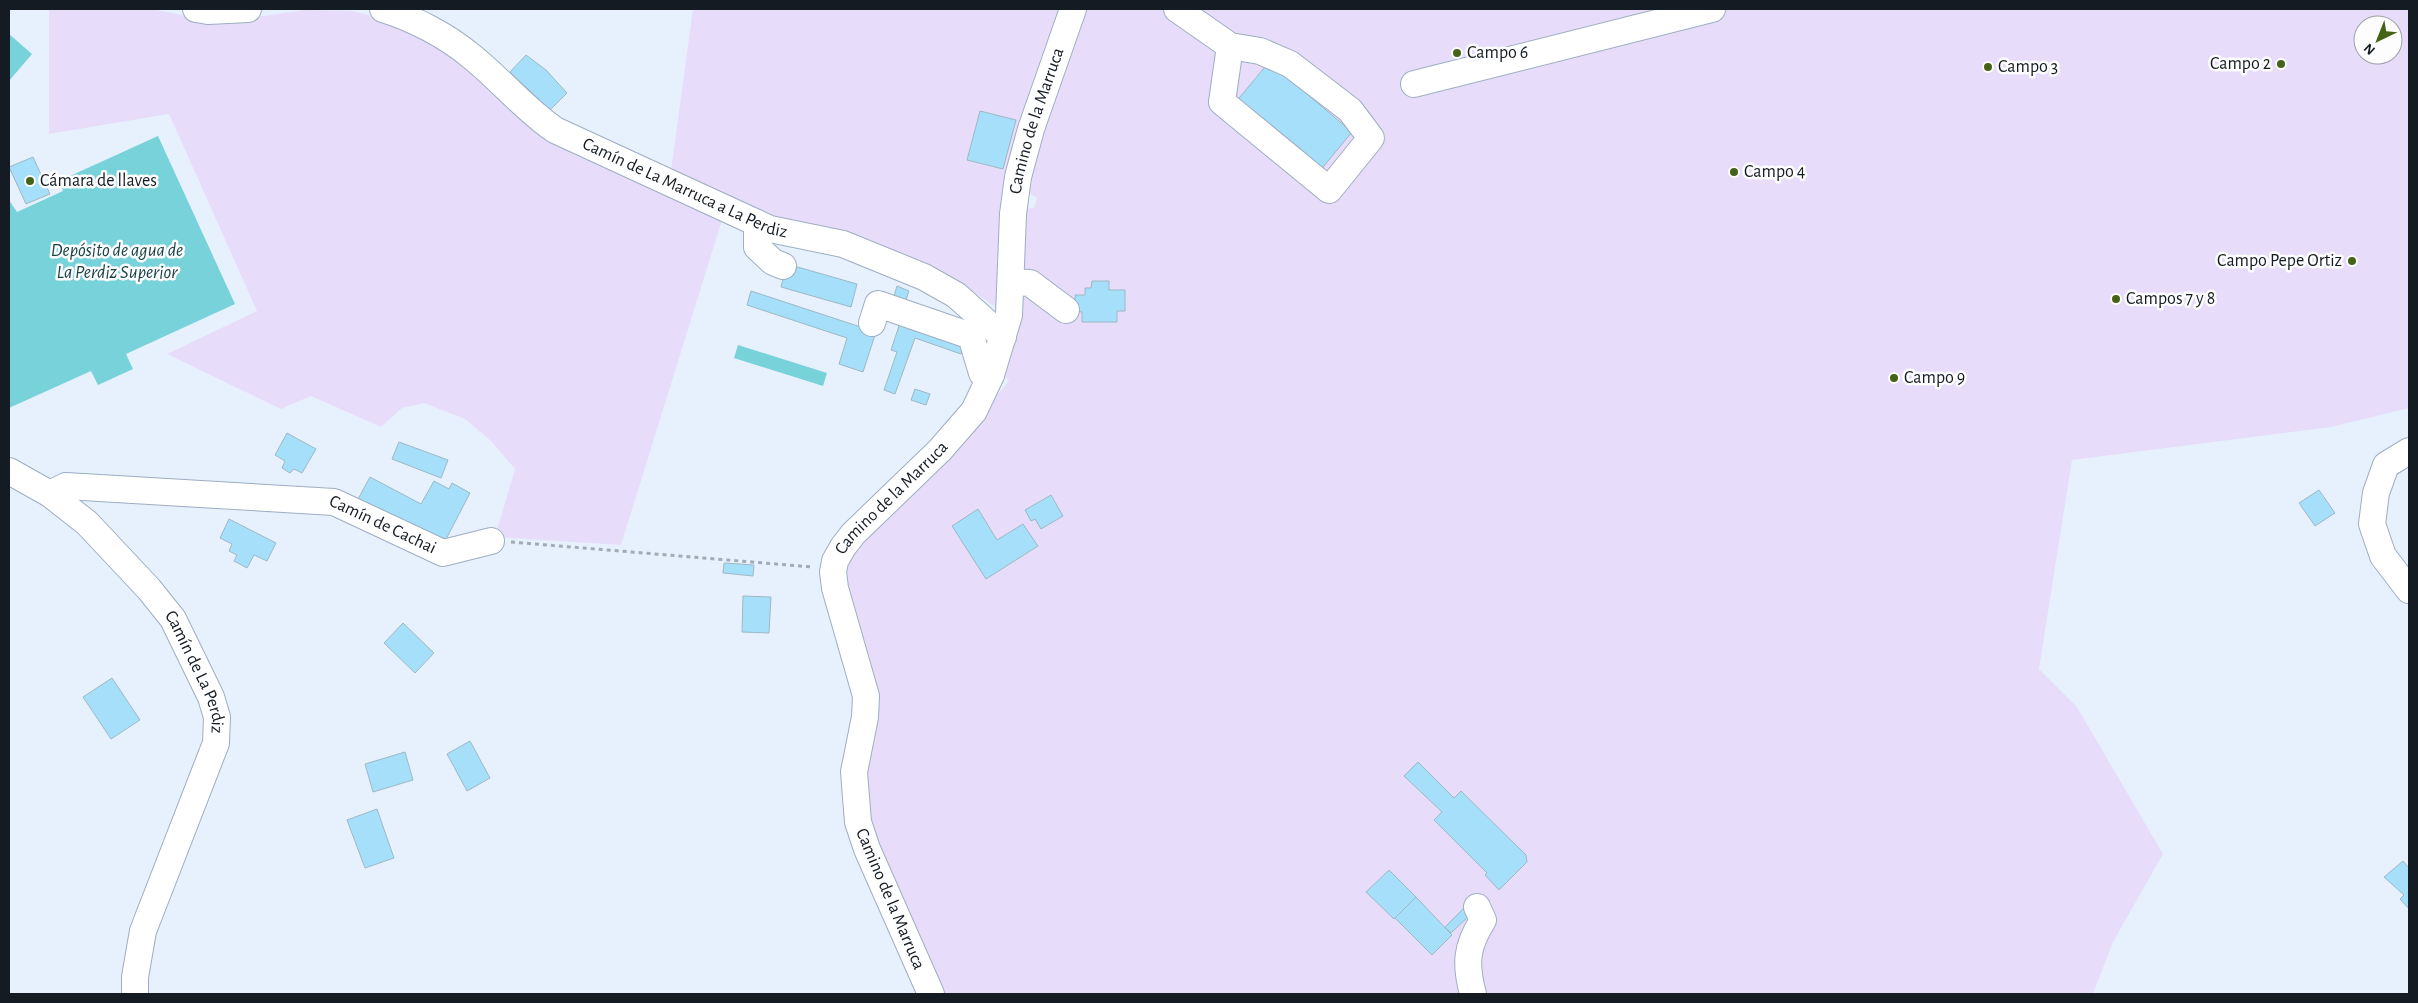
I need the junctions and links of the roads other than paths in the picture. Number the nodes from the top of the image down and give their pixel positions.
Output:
1 (196, 9) edge
2 (248, 9) edge
3 (383, 9) edge
4 (1073, 9) edge
5 (1177, 9) edge
6 (1712, 9) edge
7 (1230, 46) junction
8 (1414, 84) dead end
9 (757, 223) junction
10 (783, 266) dead end
11 (1011, 282) junction
12 (1066, 310) dead end
13 (872, 323) dead end
14 (1003, 337) junction
15 (991, 375) junction
16 (2409, 451) edge
17 (9, 471) edge
18 (50, 494) junction
19 (491, 541) road end
20 (2409, 590) edge
21 (1477, 907) dead end
22 (135, 994) edge
23 (931, 994) edge
24 (1474, 994) edge

1 - 2 street
3 - 9 street, Camín de La Marruca a La Perdiz
4 - 11 street, Camino de la Marruca
5 - 7 street
6 - 8 street
7 - 7 street
9 - 10 street
9 - 14 street, Camín de La Marruca a La Perdiz
11 - 12 street
11 - 14 street, Camino de la Marruca
13 - 15 street
14 - 15 street, Camino de la Marruca
15 - 23 street, Camino de la Marruca
16 - 20 street
17 - 18 street, Camín de La Perdiz
18 - 19 street, Camín de Cachai
18 - 22 street, Camín de La Perdiz
21 - 24 street

